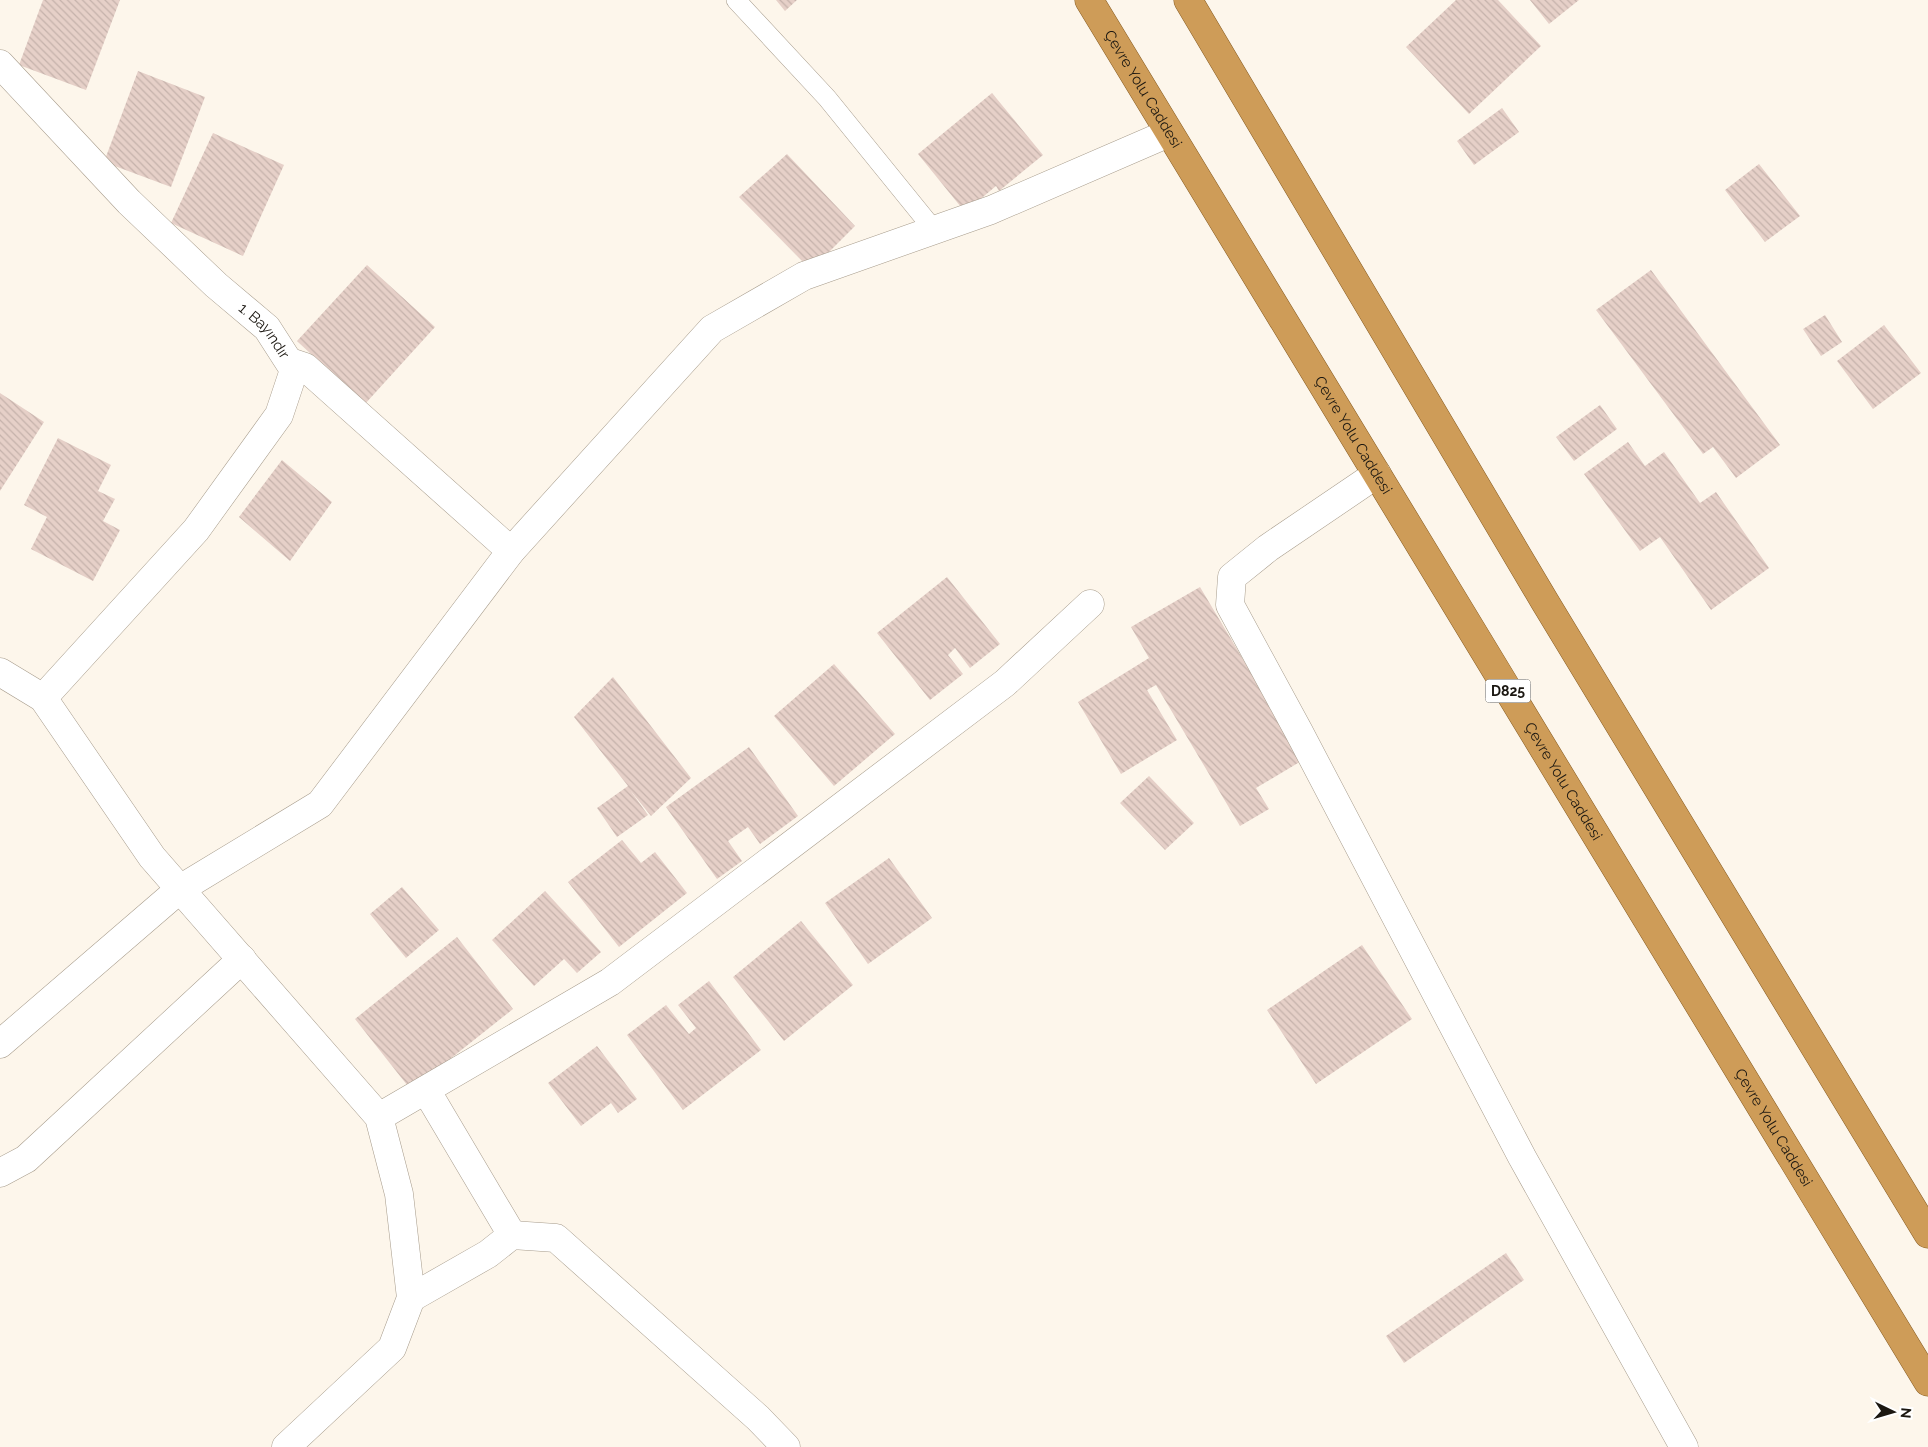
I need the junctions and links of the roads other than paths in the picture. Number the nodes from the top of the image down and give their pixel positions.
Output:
1 (736, 0) edge
2 (1089, 0) edge
3 (1188, 0) edge
4 (0, 64) edge
5 (1170, 133) junction
6 (934, 230) junction
7 (290, 362) junction
8 (1377, 474) junction
9 (512, 551) junction
10 (1090, 604) dead end
11 (0, 672) edge
12 (43, 698) junction
13 (180, 889) junction
14 (242, 959) junction
15 (0, 1044) edge
16 (426, 1090) junction
17 (379, 1117) junction
18 (0, 1173) edge
19 (1928, 1234) edge
20 (512, 1235) junction
21 (411, 1298) junction
22 (1928, 1382) edge
23 (286, 1447) edge
24 (786, 1447) edge
25 (1684, 1447) edge

1 - 6 lane
2 - 5 highway, Çevre Yolu Caddesi / D825
3 - 19 highway
4 - 7 street, 1. Bayındır
5 - 6 street
5 - 8 highway, Çevre Yolu Caddesi / D825
6 - 9 street
7 - 9 street
7 - 12 street, 1. Bayındır
8 - 22 highway, Çevre Yolu Caddesi / D825
8 - 25 street
9 - 13 street
10 - 16 street
11 - 12 street
12 - 13 street
13 - 14 street
13 - 15 street
14 - 17 street
14 - 18 street
16 - 17 street
16 - 20 street
17 - 21 street
20 - 21 street
20 - 24 street
21 - 23 street

